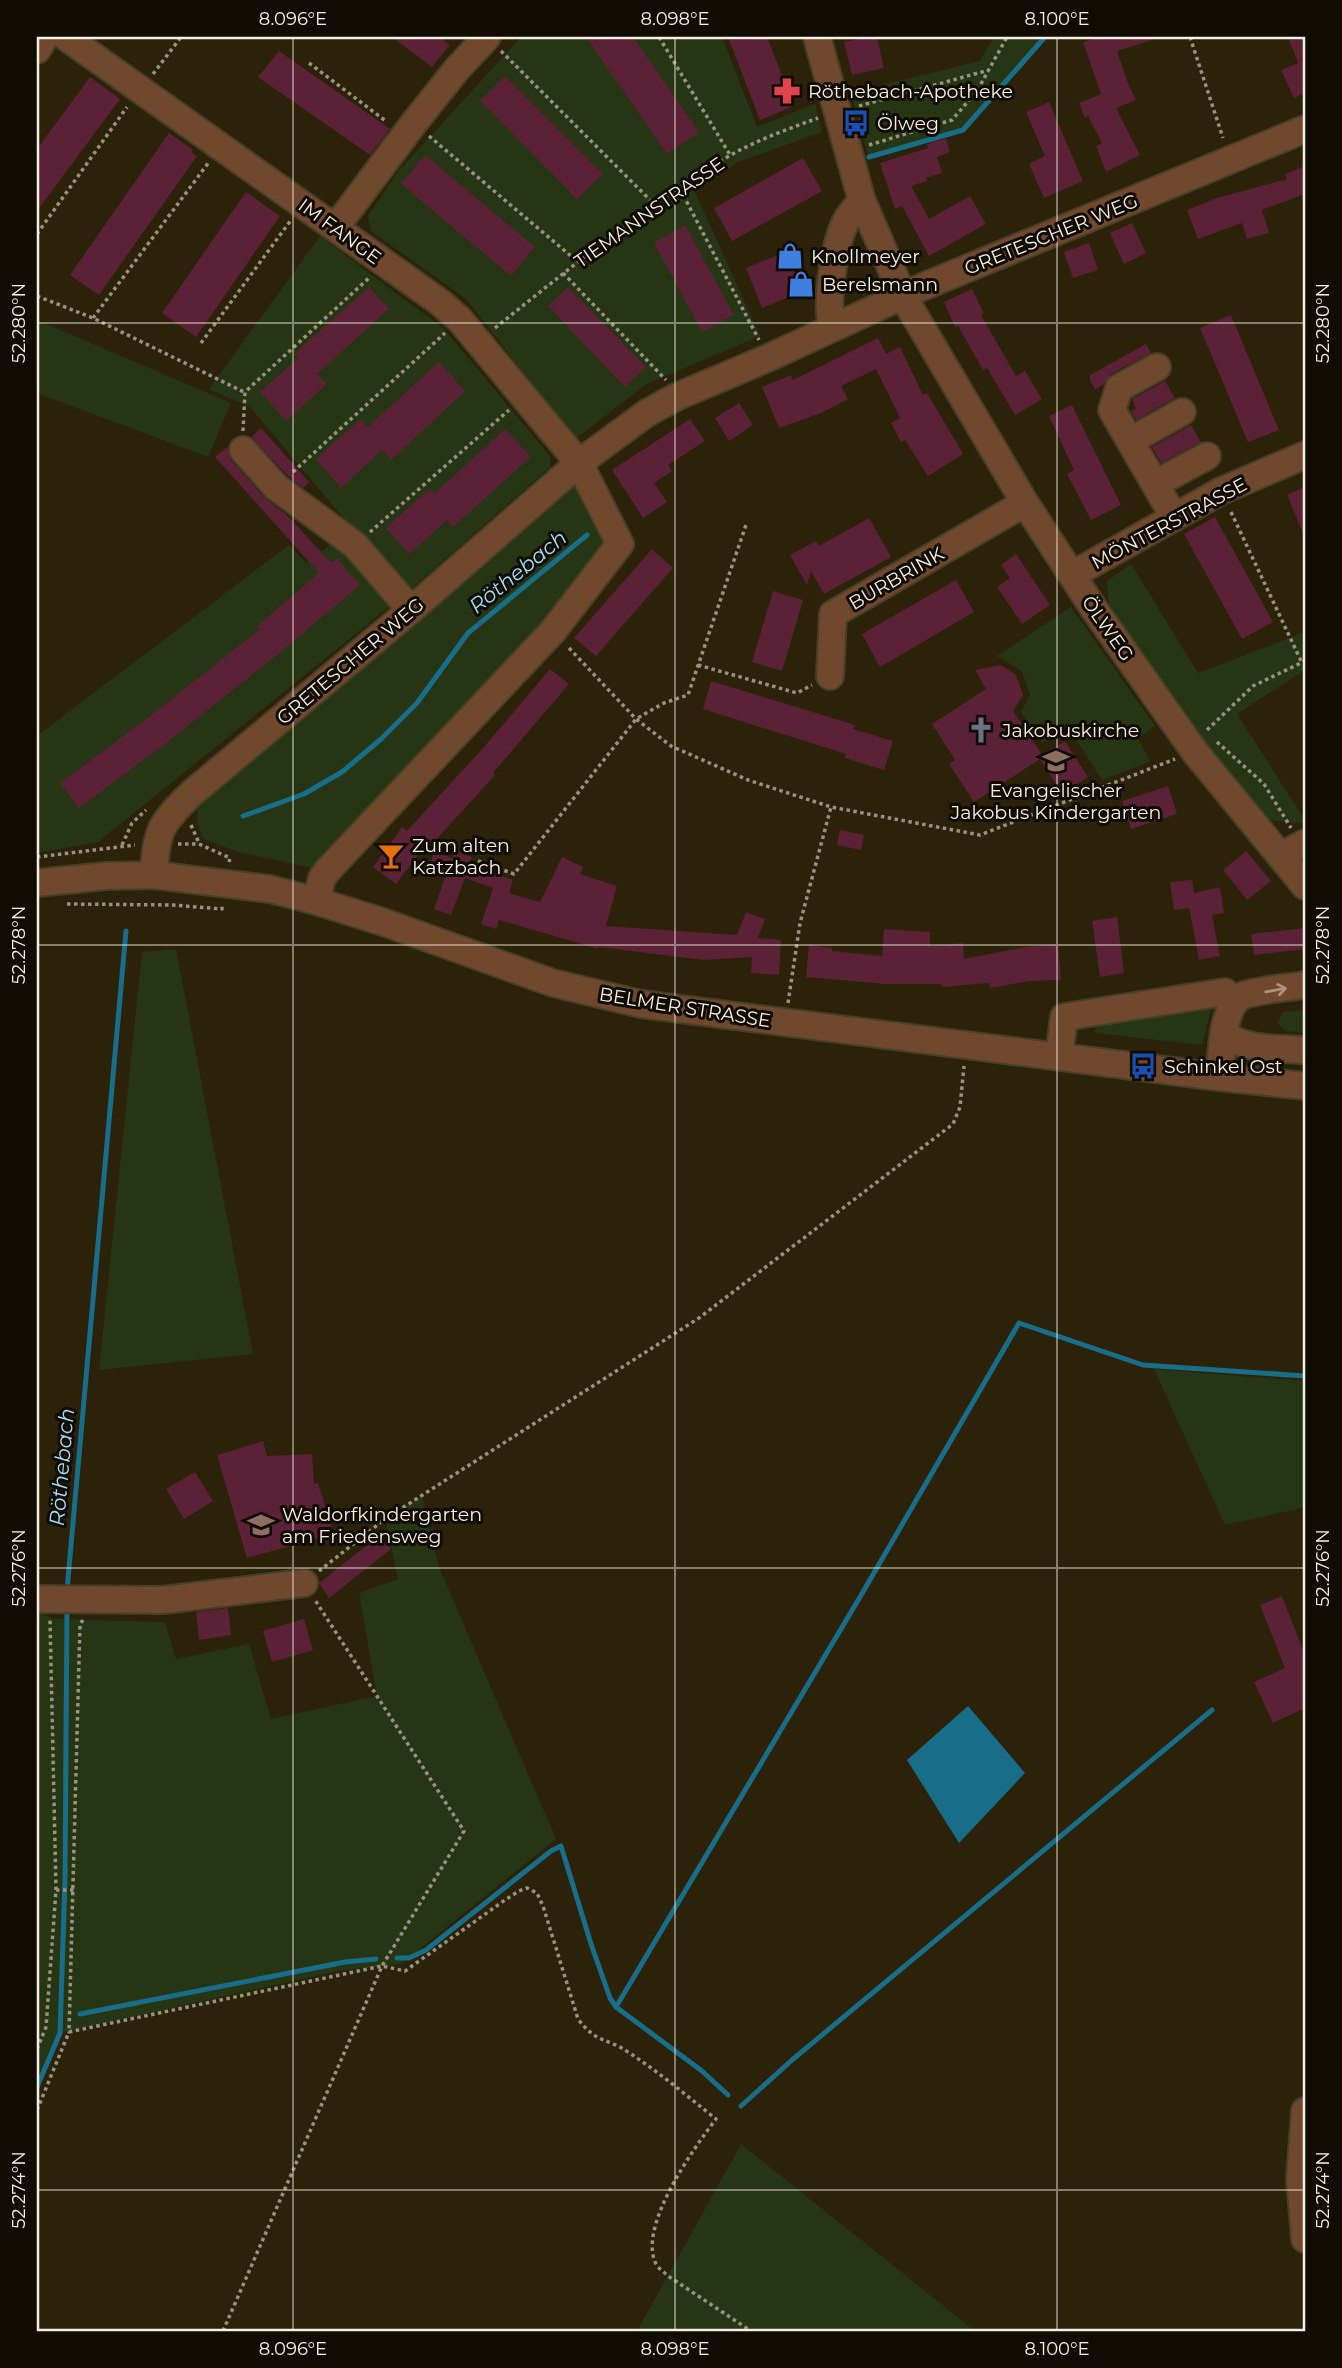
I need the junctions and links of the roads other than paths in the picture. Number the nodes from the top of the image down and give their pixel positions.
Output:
1 (46, 37) edge
2 (66, 37) edge
3 (487, 37) edge
4 (817, 37) edge
5 (37, 50) edge
6 (1305, 130) edge
7 (862, 201) junction
8 (335, 228) junction
9 (903, 296) junction
10 (833, 327) junction
11 (1157, 367) dead end
12 (1182, 412) dead end
13 (1130, 441) junction
14 (243, 450) road end
15 (1305, 455) edge
16 (1207, 456) dead end
17 (579, 463) junction
18 (1155, 484) junction
19 (1025, 503) junction
20 (1174, 517) junction
21 (1072, 575) junction
22 (411, 611) junction
23 (830, 676) road end
24 (1296, 848) edge
25 (154, 875) junction
26 (37, 883) edge
27 (1305, 886) edge
28 (316, 901) junction
29 (1305, 985) edge
30 (1225, 992) dead end
31 (1225, 1035) junction
32 (1305, 1050) edge
33 (1059, 1056) junction
34 (1219, 1077) junction
35 (1305, 1086) edge
36 (304, 1583) road end
37 (63, 1599) edge
38 (1305, 2111) edge
39 (1305, 2239) edge

1 - 5 street
2 - 8 street, IM FANGE
3 - 8 street
4 - 7 street, ÖLWEG
6 - 9 street, GRETESCHER WEG
7 - 9 street, ÖLWEG
7 - 10 street
8 - 17 street, IM FANGE
9 - 10 street, GRETESCHER WEG
9 - 19 street, ÖLWEG
10 - 17 street, GRETESCHER WEG
11 - 13 street
12 - 13 street
13 - 18 street
14 - 22 street
15 - 20 street, MÖNTERSTRASSE
16 - 18 street
17 - 22 street, GRETESCHER WEG
17 - 28 street
18 - 20 street
19 - 21 street, ÖLWEG
19 - 23 street, BURBRINK
20 - 21 street, MÖNTERSTRASSE
21 - 24 street, ÖLWEG
22 - 25 street, GRETESCHER WEG
24 - 27 street, ÖLWEG
25 - 26 street, BELMER STRASSE
25 - 28 street, BELMER STRASSE
28 - 33 street, BELMER STRASSE
31 -> 29 street
30 - 33 street
31 - 32 street
31 - 34 street
33 - 34 street, BELMER STRASSE
34 - 35 street, BELMER STRASSE
36 - 37 street
38 - 39 street

